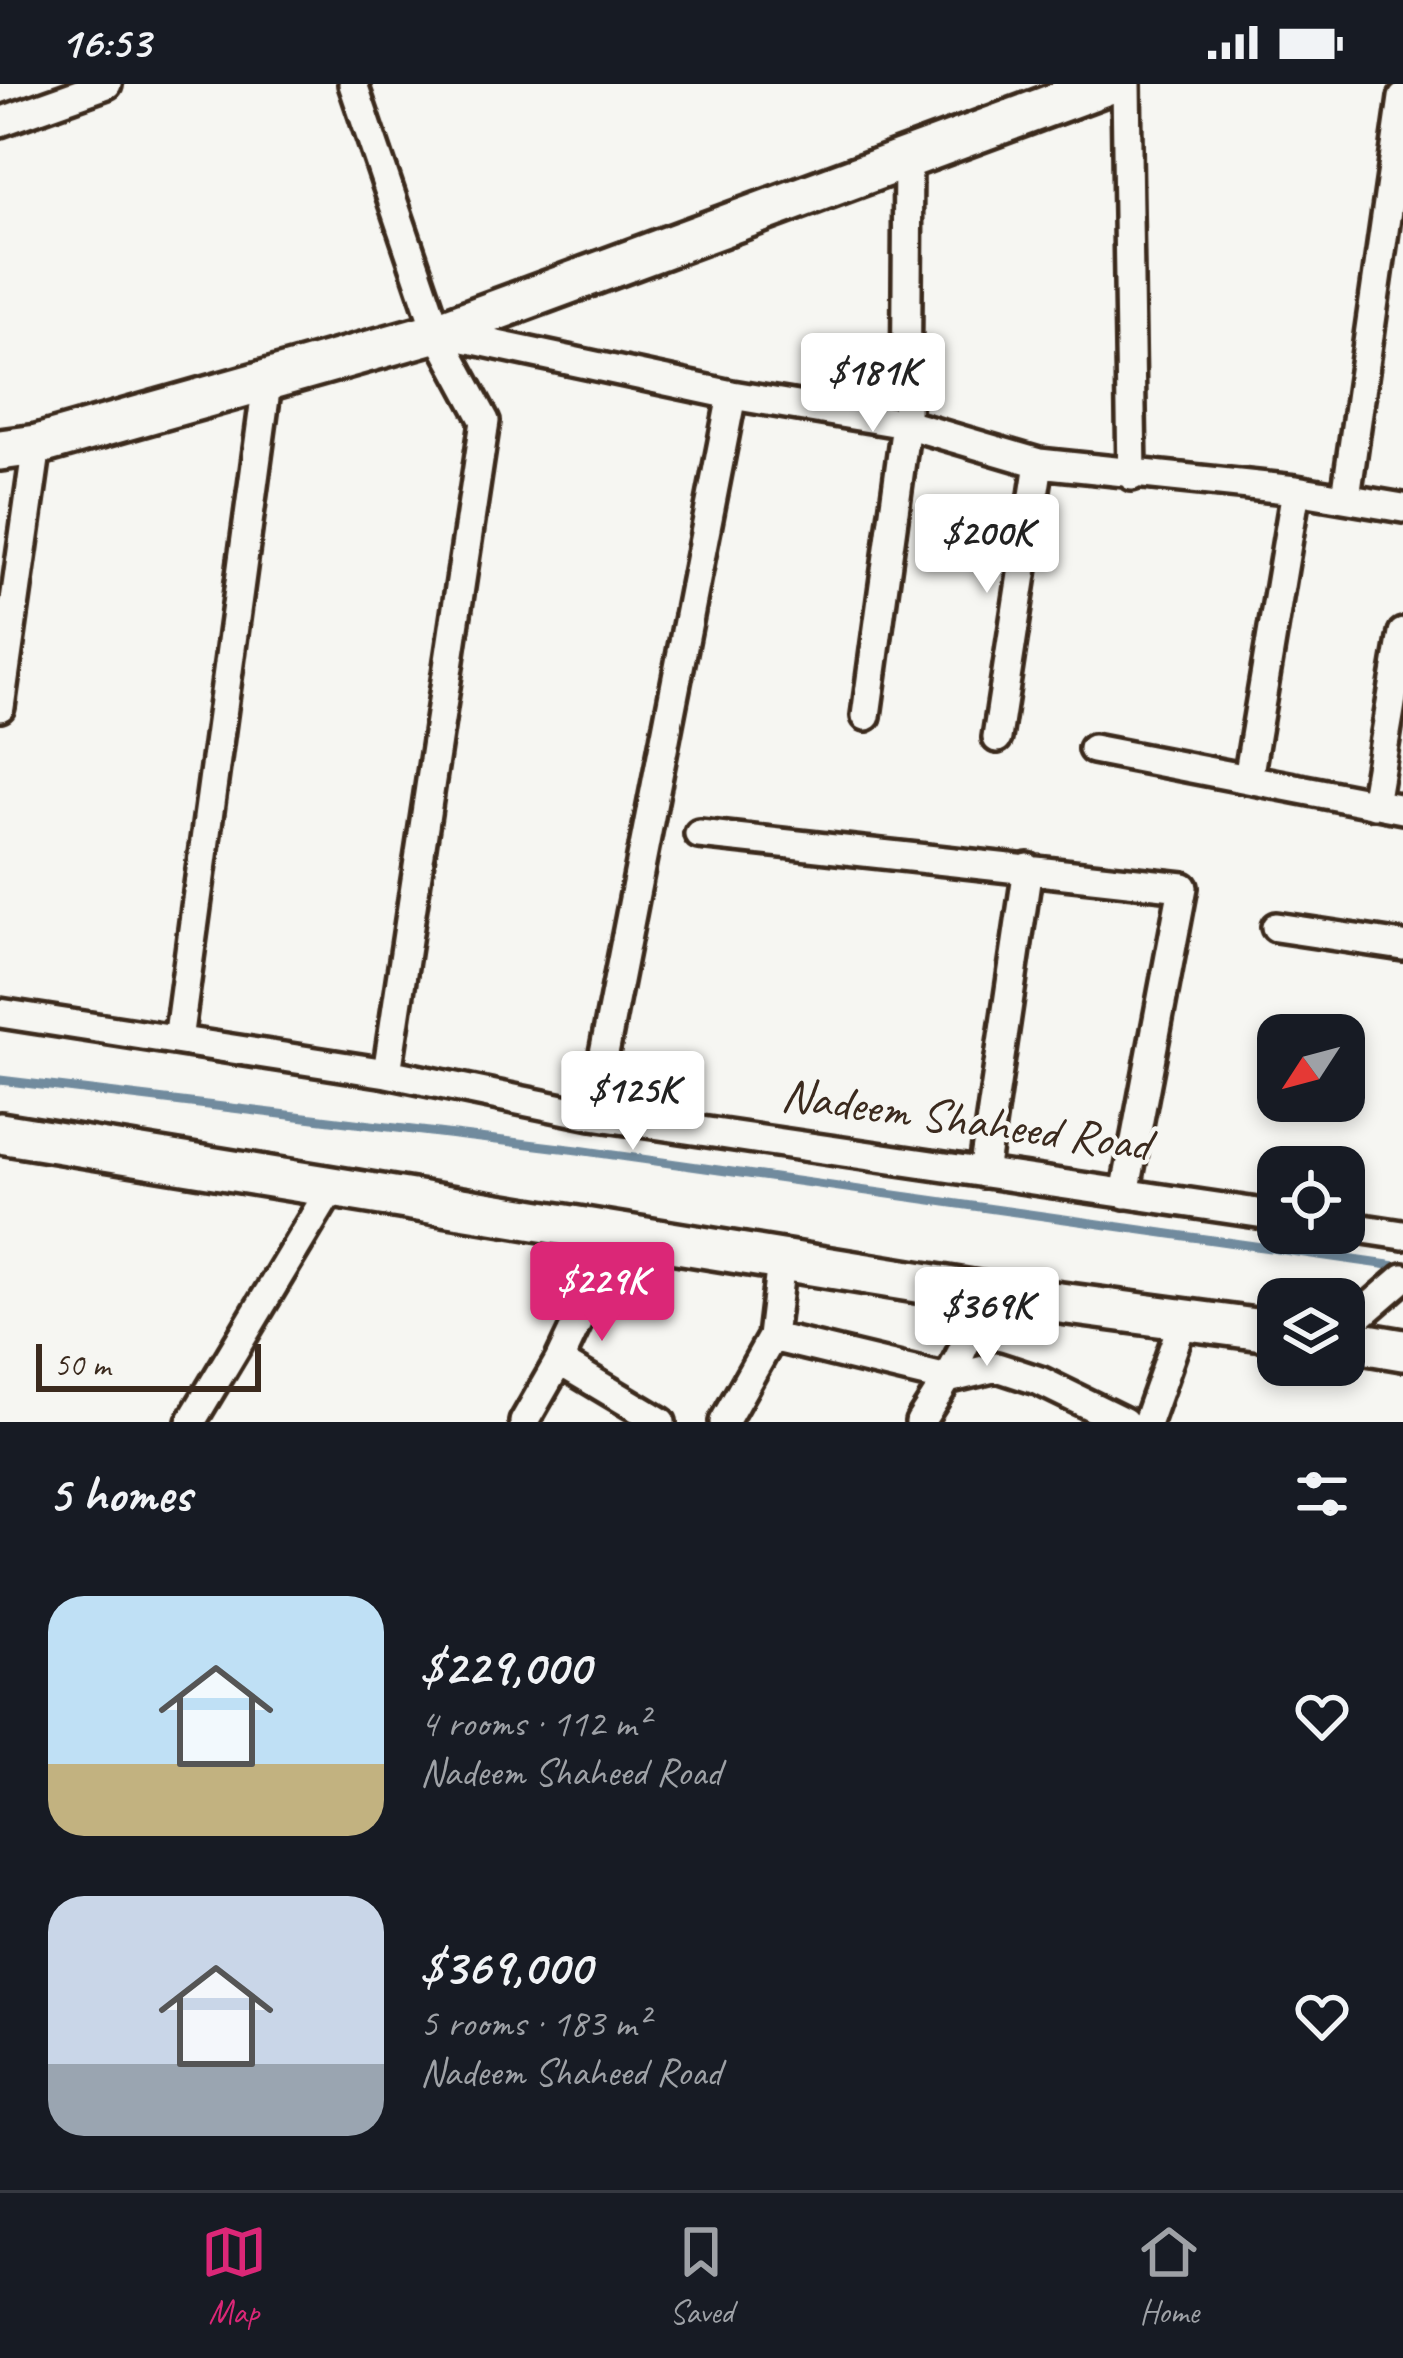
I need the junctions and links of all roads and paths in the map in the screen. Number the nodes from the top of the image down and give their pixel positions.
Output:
1 (106, 84) edge
2 (353, 84) edge
3 (1108, 84) edge
4 (1126, 84) edge
5 (1403, 98) edge
6 (0, 122) edge
7 (908, 156) junction
8 (436, 332) junction
9 (267, 383) junction
10 (732, 395) junction
11 (906, 424) junction
12 (19, 447) edge
13 (1039, 463) junction
14 (1132, 476) junction
15 (1296, 490) junction
16 (1346, 497) junction
17 (1403, 508) edge
18 (1403, 633) edge
19 (0, 707) edge
20 (866, 716) dead end
21 (997, 738) dead end
22 (1093, 749) dead end
23 (1248, 779) junction
24 (1374, 804) junction
25 (1403, 809) edge
26 (699, 834) dead end
27 (1028, 868) junction
28 (1276, 927) dead end
29 (1403, 946) edge
30 (0, 1013) edge
31 (178, 1040) junction
32 (387, 1073) junction
33 (592, 1115) junction
34 (0, 1133) edge
35 (982, 1173) junction
36 (332, 1187) junction
37 (1125, 1194) junction
38 (1257, 1213) edge
39 (1365, 1229) edge
40 (619, 1234) junction
41 (1403, 1234) edge
42 (782, 1261) junction
43 (1403, 1278) edge
44 (978, 1292) junction
45 (1365, 1311) edge
46 (1183, 1321) junction
47 (1257, 1330) edge
48 (772, 1337) junction
49 (1365, 1344) edge
50 (1403, 1350) edge
51 (560, 1361) junction
52 (947, 1378) junction
53 (191, 1422) edge
54 (524, 1422) edge
55 (661, 1422) edge
56 (724, 1422) edge
57 (920, 1422) edge
58 (1124, 1422) edge
59 (1147, 1422) edge

1 - 6 street
2 - 8 street
3 - 7 main road
4 - 14 street
5 - 16 street
7 - 8 main road
7 - 11 street
8 - 9 main road
8 - 10 street
8 - 32 street
9 - 12 main road
9 - 31 street
10 - 11 street
10 - 33 street
11 - 13 street
11 - 20 street
12 - 19 street
13 - 14 street
13 - 21 street
14 - 15 street
15 - 16 street
15 - 23 street
16 - 17 street
18 - 24 street
22 - 23 street
23 - 24 street
24 - 25 street
26 - 27 street
27 - 35 street
27 - 37 street
28 - 29 street
30 - 31 street, Nadeem Shaheed Road
31 - 32 street, Nadeem Shaheed Road
32 - 33 street, Nadeem Shaheed Road
33 - 35 street, Nadeem Shaheed Road
34 - 36 main road
35 - 37 street, Nadeem Shaheed Road
36 - 40 main road
36 - 53 street
37 - 38 street, Nadeem Shaheed Road
39 - 41 street
40 - 42 main road
40 - 51 street
42 - 44 main road
42 - 48 street
43 - 45 street
44 - 46 main road
44 - 52 street
46 - 47 main road
46 - 59 street
48 - 52 street
48 - 56 street
49 - 50 main road
51 - 54 street
51 - 55 street
52 - 57 street
52 - 58 street

